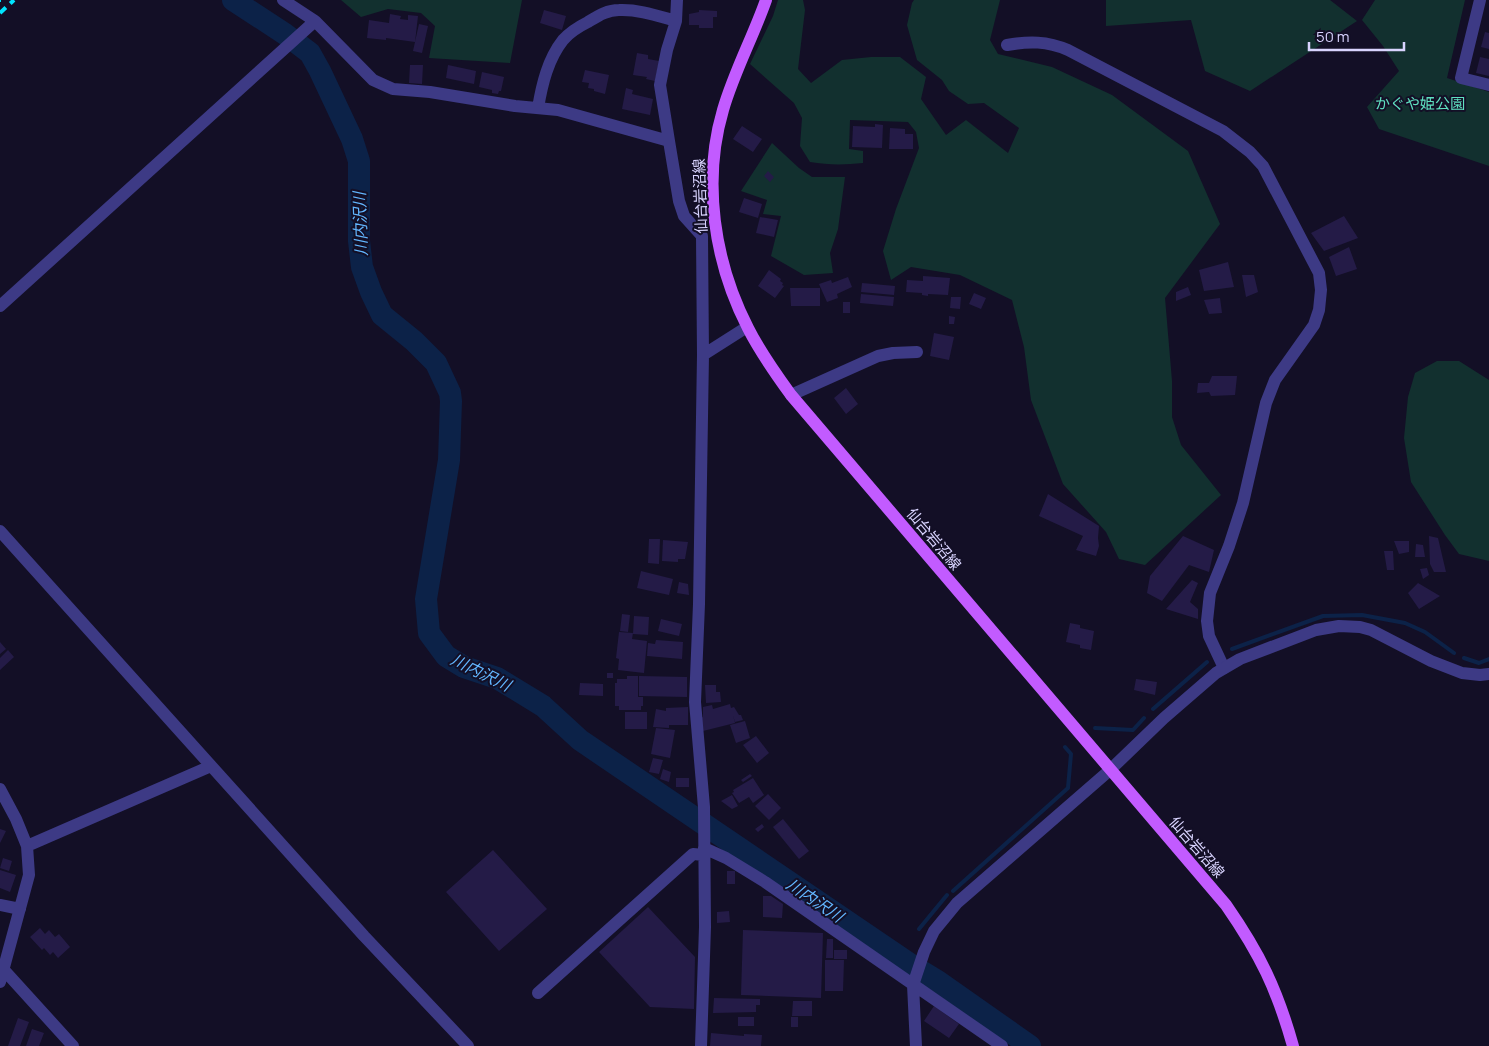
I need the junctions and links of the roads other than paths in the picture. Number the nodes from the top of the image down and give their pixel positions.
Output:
1 (283, 0) edge
2 (677, 0) edge
3 (766, 0) edge
4 (1480, 0) edge
5 (676, 21) junction
6 (312, 24) junction
7 (1007, 45) dead end
8 (1489, 85) edge
9 (538, 108) junction
10 (669, 141) junction
11 (0, 306) edge
12 (747, 327) junction
13 (917, 352) dead end
14 (703, 355) junction
15 (791, 395) junction
16 (0, 531) edge
17 (1224, 668) junction
18 (1489, 674) edge
19 (211, 766) junction
20 (1110, 770) junction
21 (0, 789) edge
22 (27, 846) junction
23 (704, 847) junction
24 (0, 905) edge
25 (20, 909) junction
26 (2, 976) edge
27 (914, 983) junction
28 (538, 993) dead end
29 (73, 1046) edge
30 (468, 1046) edge
31 (701, 1046) edge
32 (916, 1046) edge
33 (1002, 1046) edge
34 (1293, 1046) edge

1 - 6 street
2 - 5 street
3 - 12 main road, 仙台岩沼線
4 - 8 street
5 - 9 street
5 - 10 street
6 - 9 street
6 - 11 street
7 - 17 street
9 - 10 street
10 - 14 street
12 - 14 street
12 - 15 main road, 仙台岩沼線
13 - 15 street
14 - 23 street
15 - 20 main road, 仙台岩沼線
16 - 19 street
17 - 18 street
17 - 20 street
19 - 22 street
19 - 30 street
20 - 27 street
20 - 34 main road, 仙台岩沼線
21 - 22 street
22 - 25 street
23 - 27 street
23 - 28 street
23 - 31 street
24 - 25 street
25 - 26 street
26 - 29 street
27 - 32 street
27 - 33 street

